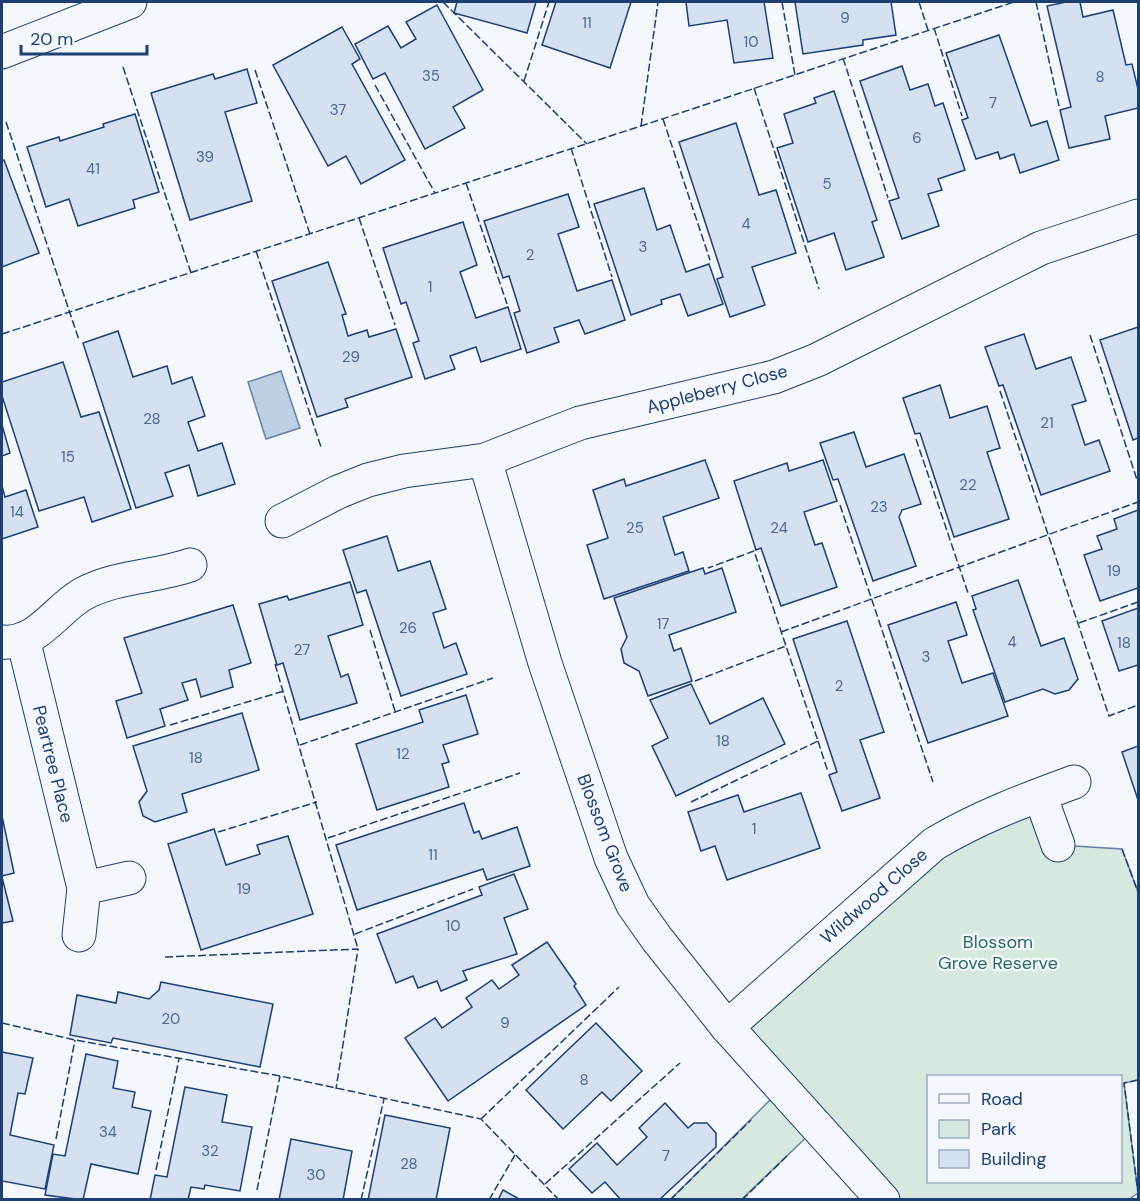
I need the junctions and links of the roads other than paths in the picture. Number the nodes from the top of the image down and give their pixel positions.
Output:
1 (130, 2) edge
2 (2, 52) edge
3 (1138, 216) edge
4 (485, 460) junction
5 (282, 521) dead end
6 (190, 565) dead end
7 (12, 641) edge
8 (1074, 782) dead end
9 (1040, 795) junction
10 (1058, 845) dead end
11 (129, 878) dead end
12 (84, 888) junction
13 (79, 935) dead end
14 (727, 1027) junction
15 (883, 1200) edge

1 - 2 street
3 - 4 street, Appleberry Close
4 - 5 street, Appleberry Close
4 - 14 street, Blossom Grove
6 - 7 street, Peartree Place
7 - 12 street, Peartree Place
8 - 9 street, Wildwood Close
9 - 10 street
9 - 14 street, Wildwood Close
11 - 12 street
12 - 13 street, Peartree Place
14 - 15 street, Blossom Grove

